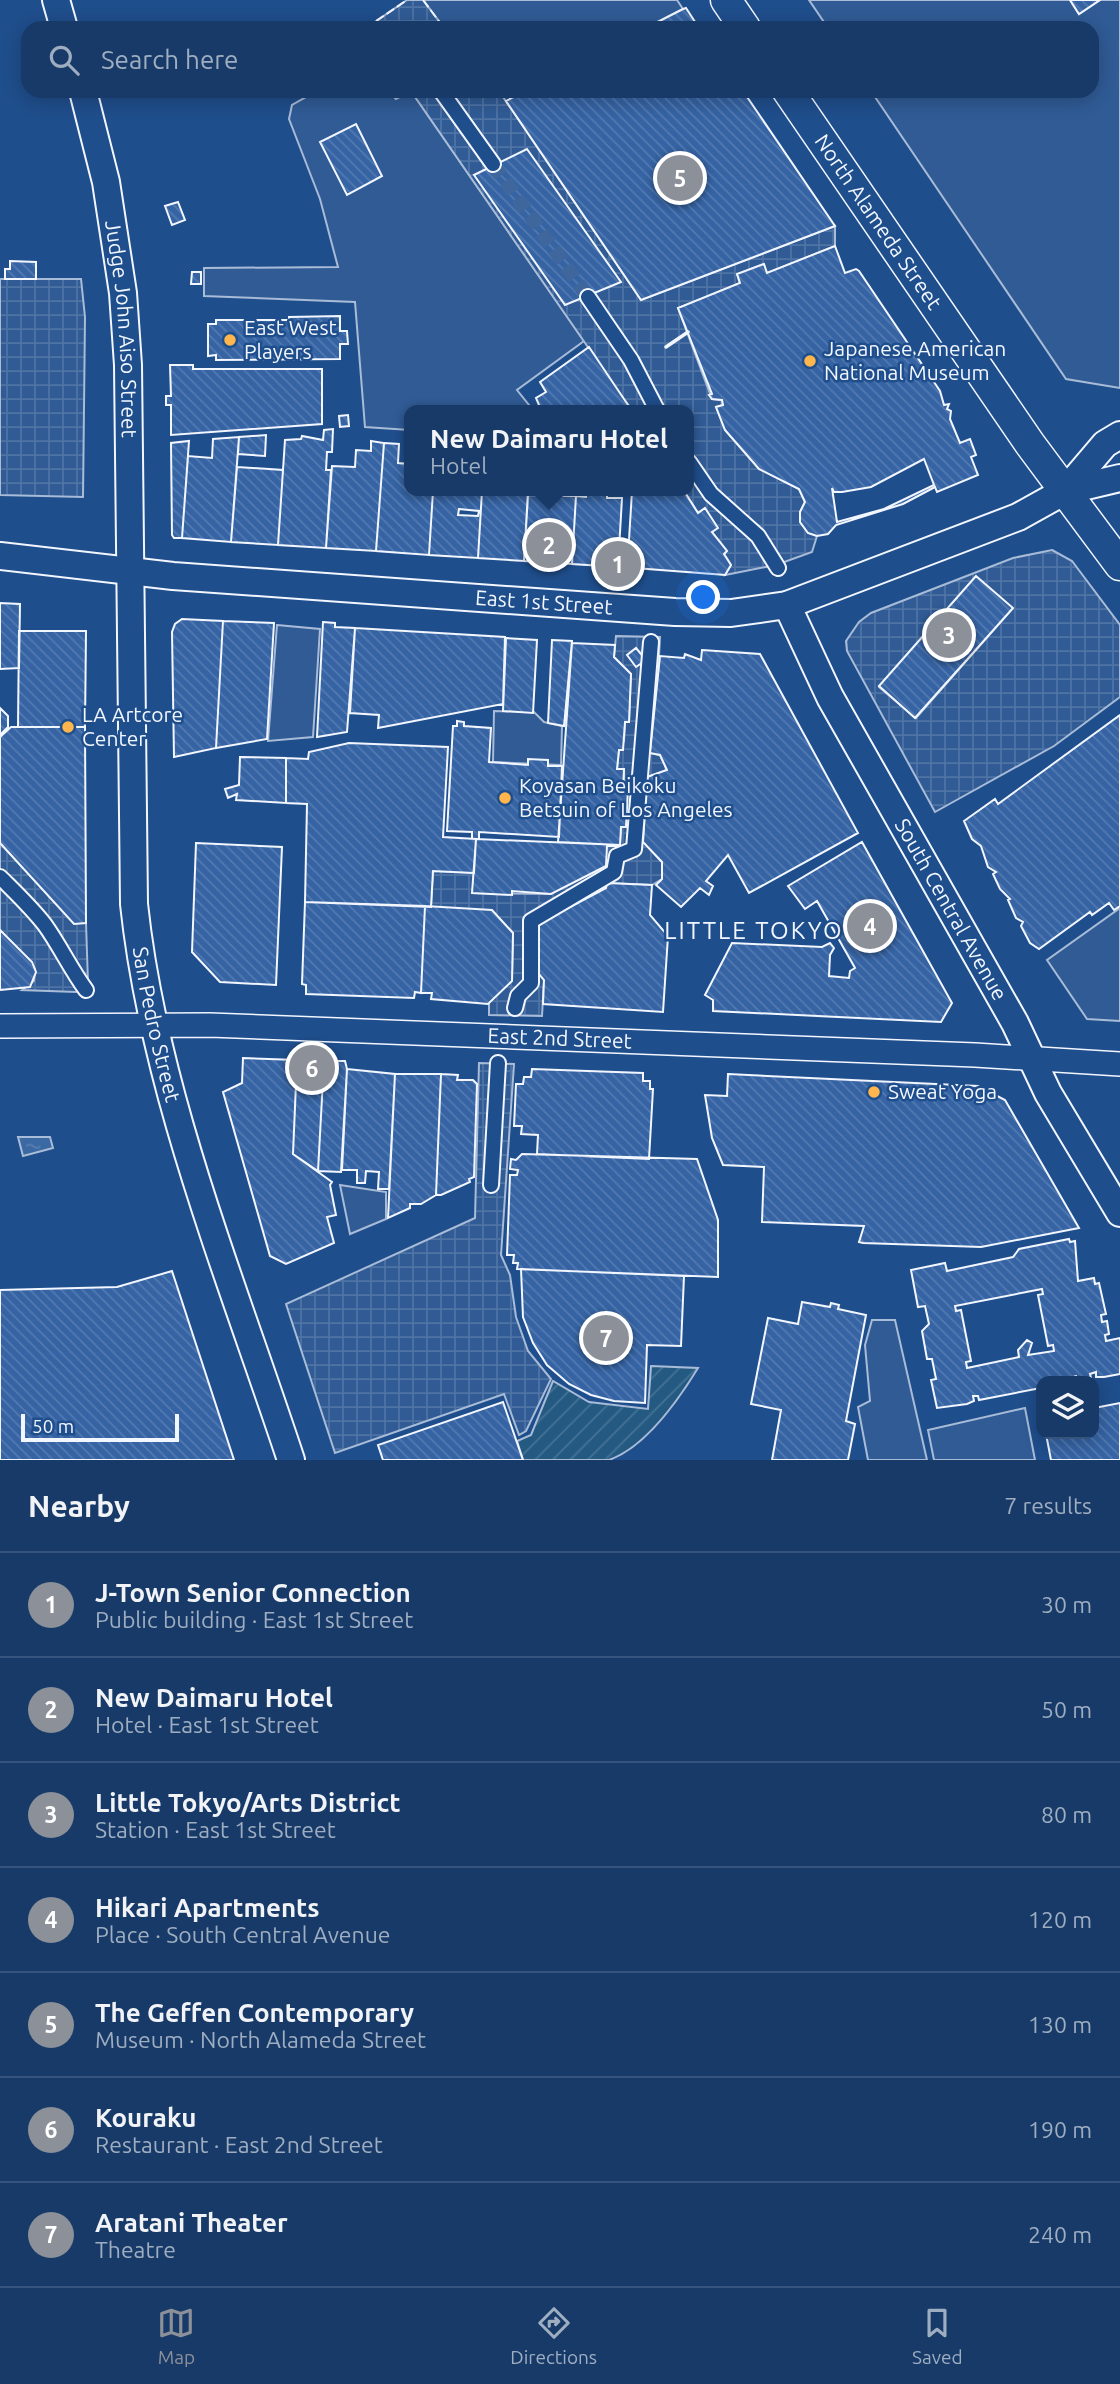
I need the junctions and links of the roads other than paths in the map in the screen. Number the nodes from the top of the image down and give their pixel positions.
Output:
1 (56, 0) edge
2 (726, 0) edge
3 (62, 21) edge
4 (740, 21) edge
5 (85, 98) edge
6 (446, 98) edge
7 (793, 98) edge
8 (493, 164) tunnel mouth
9 (588, 297) tunnel mouth
10 (654, 405) edge
11 (1120, 435) edge
12 (694, 469) edge
13 (1120, 478) edge
14 (1065, 491) junction
15 (0, 556) edge
16 (1120, 565) edge
17 (778, 568) dead end
18 (131, 571) junction
19 (787, 605) junction
20 (651, 642) dead end
21 (0, 877) edge
22 (86, 990) dead end
23 (514, 1008) dead end
24 (155, 1025) junction
25 (0, 1026) edge
26 (1033, 1060) junction
27 (498, 1063) dead end
28 (1120, 1064) edge
29 (491, 1185) dead end
30 (1120, 1213) edge
31 (291, 1460) edge

1 - 3 main road
2 - 4 main road
5 - 18 main road, Judge John Aiso Street
6 - 8 street
7 - 14 main road, North Alameda Street
9 - 10 street
11 - 14 main road, East 1st Street
12 - 17 street
13 - 14 main road, East 1st Street
14 - 16 main road, North Alameda Street
14 - 19 main road, East 1st Street
15 - 18 main road, East 1st Street
18 - 19 main road, East 1st Street
18 - 24 main road, San Pedro Street
19 - 26 main road, South Central Avenue
20 - 23 street
21 - 22 street
24 - 25 street, East 2nd Street
24 - 26 street, East 2nd Street
24 - 31 main road, San Pedro Street
26 - 28 street, East 2nd Street
26 - 30 main road, South Central Avenue
27 - 29 street

